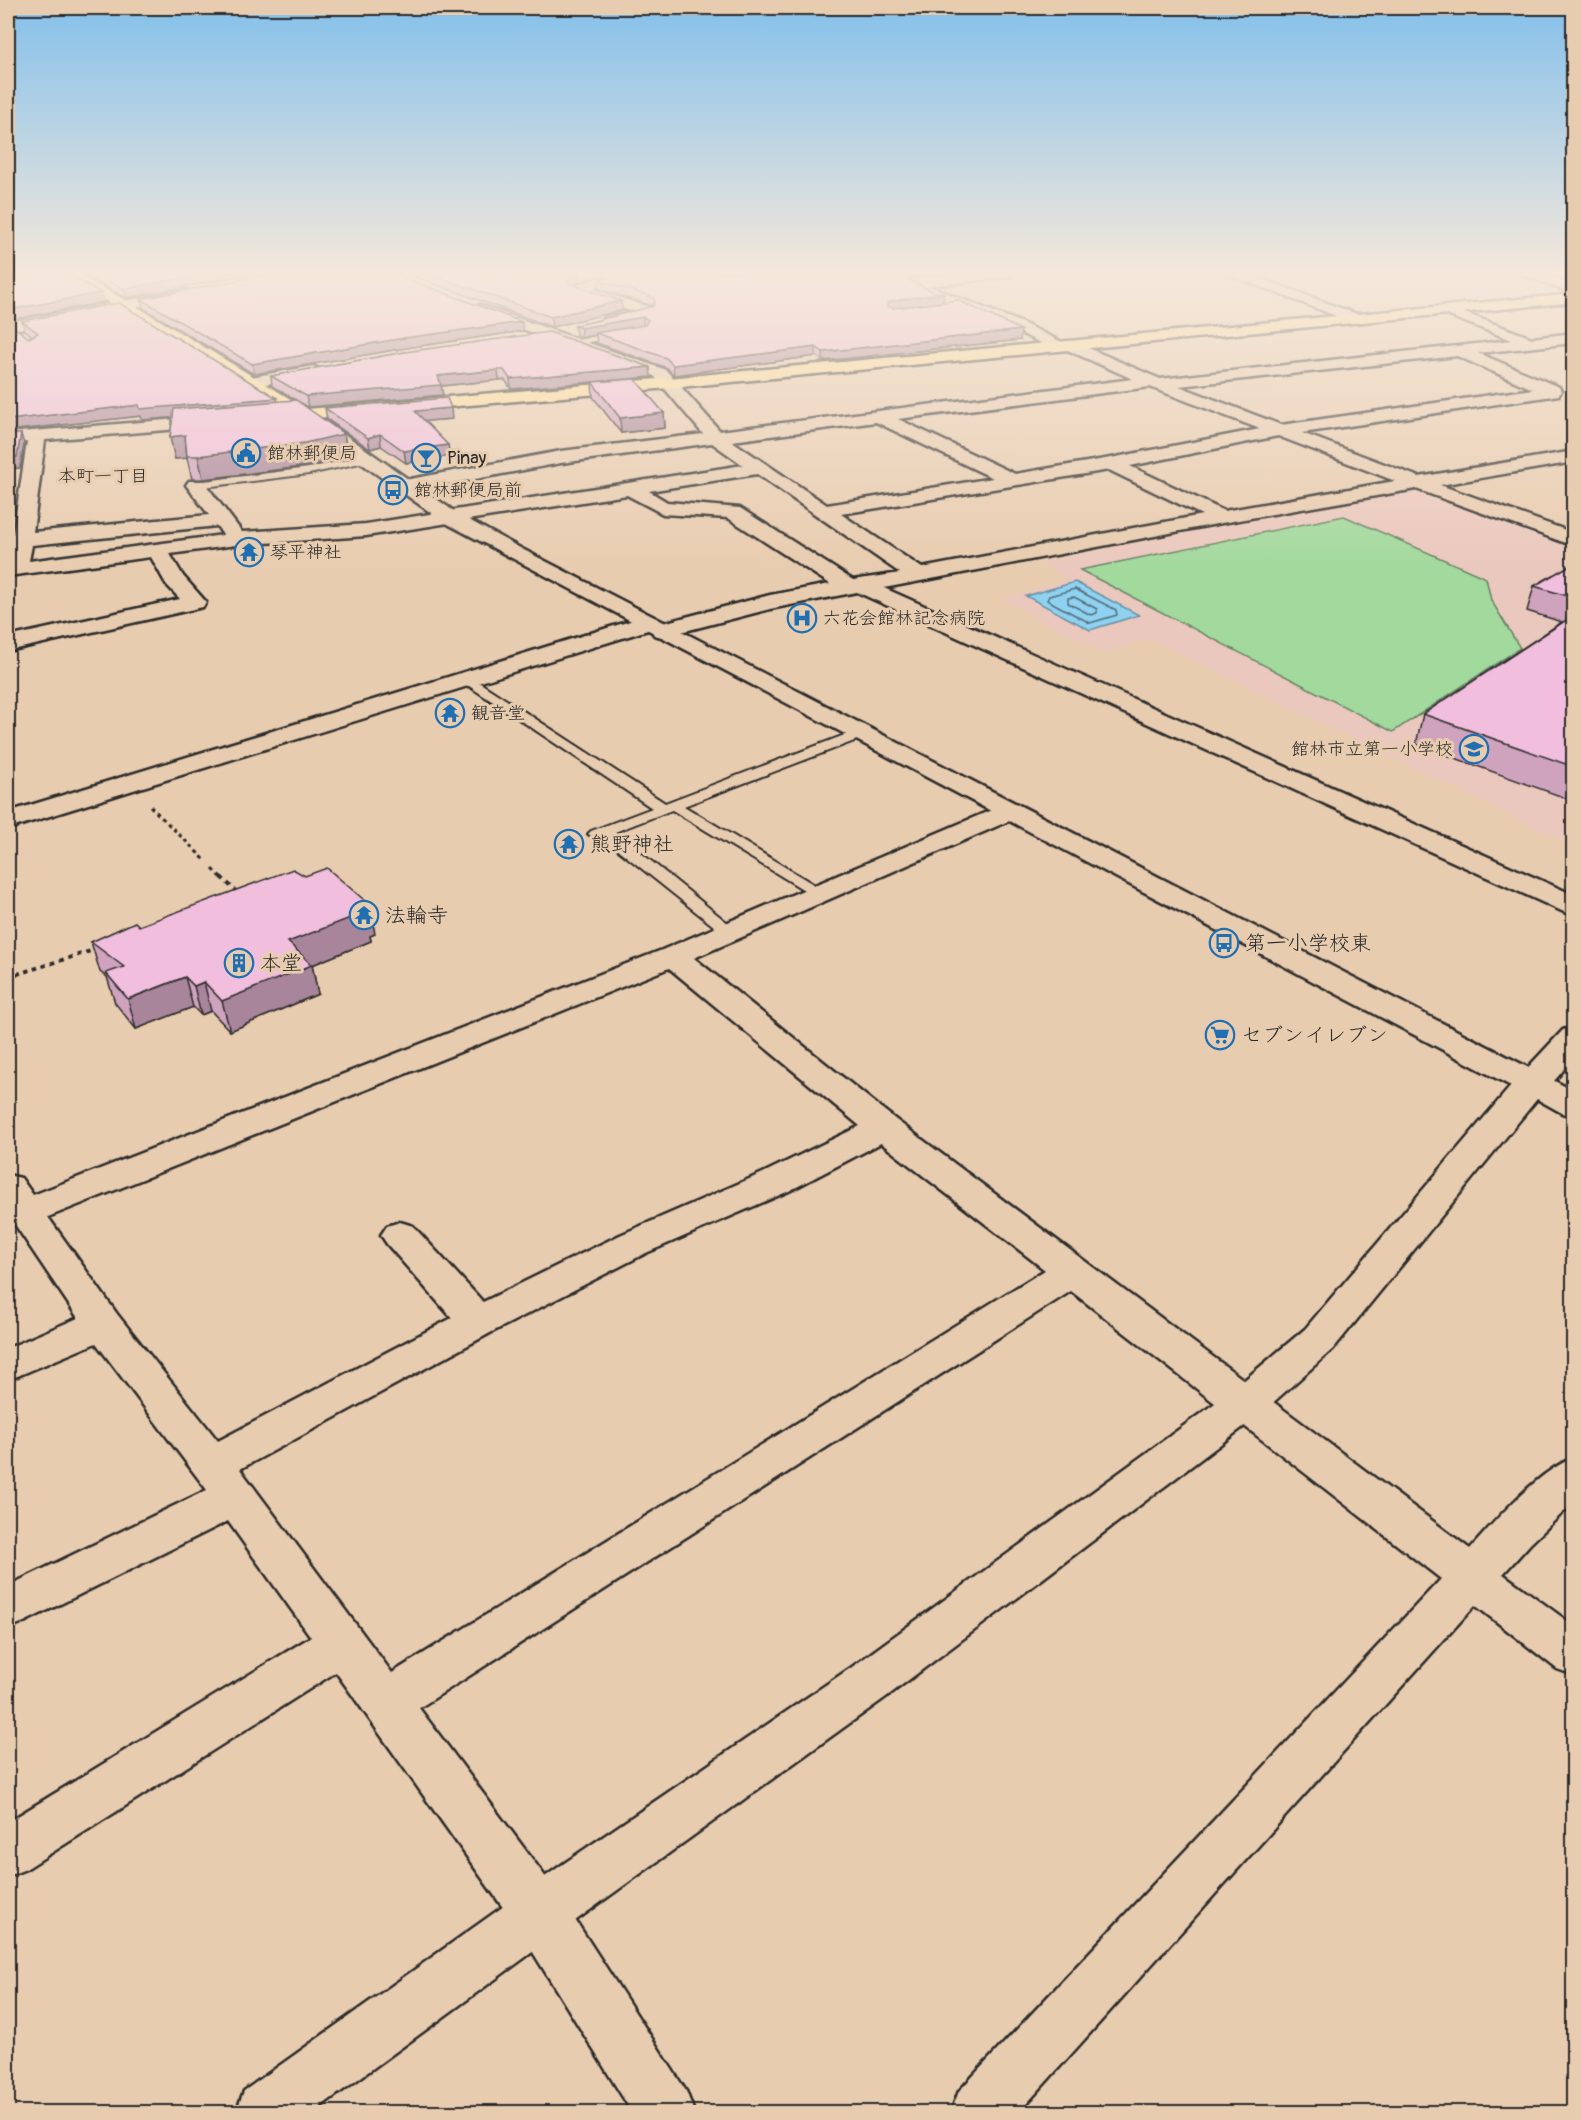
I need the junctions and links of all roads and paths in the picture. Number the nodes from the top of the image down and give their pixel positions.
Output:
1 (234, 372) edge
2 (306, 372) edge
3 (657, 372) edge
4 (787, 372) edge
5 (1127, 372) edge
6 (1259, 372) edge
7 (1508, 372) edge
8 (251, 382) junction
9 (669, 383) junction
10 (1154, 383) junction
11 (304, 414) junction
12 (271, 417) edge
13 (879, 417) junction
14 (237, 420) edge
15 (1278, 431) junction
16 (37, 435) junction
17 (8, 438) edge
18 (716, 438) junction
19 (365, 459) junction
20 (1568, 459) edge
21 (1111, 464) junction
22 (760, 468) junction
23 (1012, 480) junction
24 (1414, 482) junction
25 (196, 485) joint
26 (405, 486) junction
27 (630, 488) junction
28 (28, 496) junction
29 (8, 498) edge
30 (824, 512) junction
31 (1222, 517) junction
32 (451, 518) junction
33 (222, 520) junction
34 (236, 539) junction
35 (15, 540) edge
36 (1574, 540) edge
37 (158, 551) junction
38 (13, 569) edge
39 (918, 575) junction
40 (853, 586) junction
41 (655, 626) junction
42 (8, 644) edge
43 (468, 679) junction
44 (860, 734) junction
45 (129, 784) junction
46 (668, 806) junction
47 (1008, 811) junction
48 (8, 821) edge
49 (205, 860) dead end
50 (213, 868) dead end
51 (820, 893) junction
52 (247, 895) edge
53 (1574, 906) edge
54 (731, 932) junction
55 (105, 946) edge
56 (672, 956) junction
57 (8, 977) edge
58 (1574, 1036) edge
59 (1532, 1083) junction
60 (1574, 1105) edge
61 (884, 1128) junction
62 (16, 1200) edge
63 (400, 1235) dead end
64 (1071, 1272) junction
65 (478, 1323) junction
66 (103, 1324) junction
67 (8, 1365) edge
68 (1244, 1404) junction
69 (1574, 1475) edge
70 (223, 1480) junction
71 (1472, 1577) junction
72 (8, 1608) edge
73 (341, 1643) junction
74 (1574, 1654) edge
75 (387, 1702) junction
76 (8, 1851) edge
77 (540, 1914) junction
78 (265, 2112) edge
79 (665, 2112) edge
80 (980, 2112) edge

1 - 8 main road
2 - 8 street
3 - 9 street
4 - 9 main road
5 - 10 street
6 - 10 street
7 - 15 street
8 - 11 main road
9 - 11 main road
9 - 18 street
10 - 13 street
10 - 15 street
11 - 12 street
11 - 19 street
13 - 18 street
13 - 23 street
14 - 16 street
15 - 21 street
15 - 24 street
16 - 17 street
16 - 28 street
18 - 22 street
18 - 26 street
19 - 25 lane
19 - 26 street
20 - 24 street
21 - 23 street
21 - 31 street
22 - 27 street
22 - 30 street
23 - 30 street
24 - 31 street
24 - 36 street
25 - 33 street
26 - 32 street
27 - 32 street
27 - 40 street
28 - 29 street
28 - 35 street
30 - 39 street
31 - 39 street
32 - 34 street
32 - 41 street
33 - 34 street
33 - 35 street
34 - 37 street
35 - 38 street
37 - 38 street
37 - 42 street
39 - 40 street
40 - 41 street
40 - 53 street
41 - 43 street
41 - 44 street
43 - 45 street
43 - 46 lane
44 - 46 lane
44 - 47 street
45 - 48 street
45 - 49 path
46 - 51 lane
46 - 54 lane
47 - 51 street
47 - 59 street
50 - 52 path
51 - 54 street
54 - 56 street
55 - 57 path
56 - 61 street
56 - 62 street
58 - 59 street
59 - 60 street
59 - 68 street
61 - 64 street
61 - 65 street
62 - 66 street
63 - 65 street
64 - 68 street
64 - 75 street
65 - 70 street
66 - 67 street
66 - 70 street
68 - 71 street
68 - 77 street
69 - 71 street
70 - 72 street
70 - 73 street
71 - 74 street
71 - 80 street
73 - 75 street
73 - 76 street
75 - 77 street
77 - 78 street
77 - 79 street

